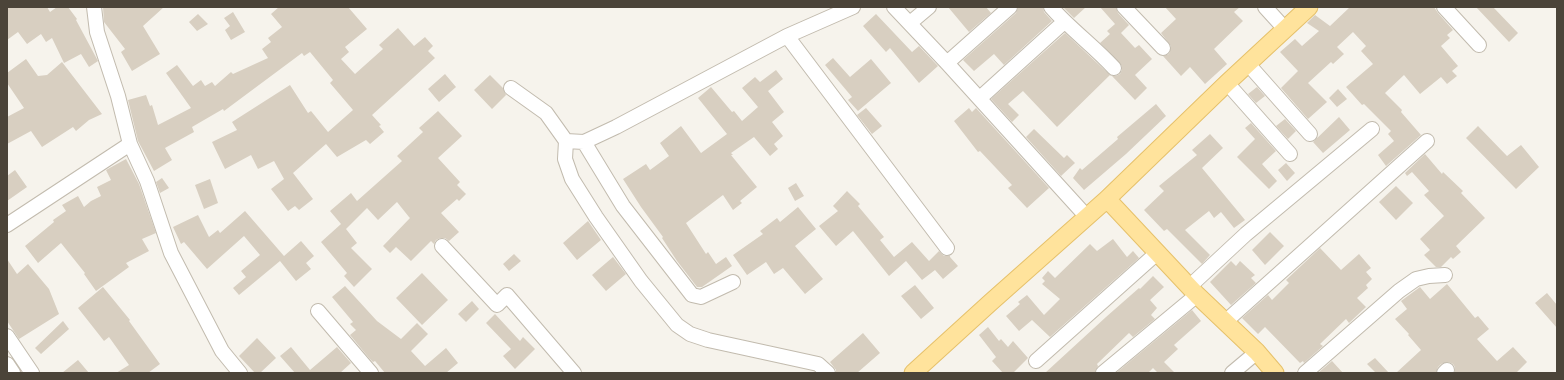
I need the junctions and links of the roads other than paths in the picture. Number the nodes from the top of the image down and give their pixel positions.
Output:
1 (94, 7) edge
2 (853, 7) edge
3 (894, 7) edge
4 (929, 7) edge
5 (1010, 7) edge
6 (1051, 7) edge
7 (1124, 7) edge
8 (1265, 7) edge
9 (1310, 7) edge
10 (1444, 7) edge
11 (1064, 22) junction
12 (910, 23) junction
13 (1285, 30) junction
14 (787, 36) junction
15 (1479, 45) dead end
16 (1163, 48) dead end
17 (947, 63) junction
18 (1248, 64) junction
19 (1114, 68) dead end
20 (1227, 83) junction
21 (511, 88) dead end
22 (980, 98) junction
23 (1372, 129) dead end
24 (1310, 134) dead end
25 (566, 141) junction
26 (1427, 141) dead end
27 (584, 142) junction
28 (130, 144) junction
29 (1290, 154) dead end
30 (1107, 199) junction
31 (1087, 216) junction
32 (7, 225) edge
33 (442, 246) dead end
34 (947, 248) dead end
35 (1157, 253) junction
36 (1445, 275) dead end
37 (733, 282) dead end
38 (1193, 291) junction
39 (318, 311) dead end
40 (1225, 322) junction
41 (7, 336) edge
42 (1257, 352) junction
43 (1036, 361) dead end
44 (7, 364) edge
45 (13, 373) edge
46 (32, 373) edge
47 (240, 373) edge
48 (371, 373) edge
49 (574, 373) edge
50 (828, 373) edge
51 (913, 373) edge
52 (1103, 373) edge
53 (1232, 373) edge
54 (1275, 373) edge
55 (1304, 373) edge

1 - 28 street
2 - 14 street
3 - 12 street
4 - 12 street
5 - 17 street
6 - 11 street
7 - 16 street
8 - 13 street
9 - 13 main road
10 - 15 street
11 - 19 street
11 - 22 street
12 - 17 street
13 - 18 main road
14 - 27 street
14 - 34 street
17 - 22 street
18 - 20 main road
18 - 24 street
20 - 29 street
20 - 30 main road
21 - 25 street
22 - 31 street
23 - 38 street
25 - 27 street
25 - 50 street
26 - 40 street
27 - 37 street
28 - 32 street
28 - 47 street
30 - 31 main road
30 - 35 main road
31 - 51 main road
33 - 49 street
35 - 38 main road
35 - 43 street
36 - 55 street
38 - 40 main road
38 - 52 street
39 - 48 street
40 - 42 main road
41 - 46 street
42 - 53 street
42 - 54 main road
44 - 45 street

